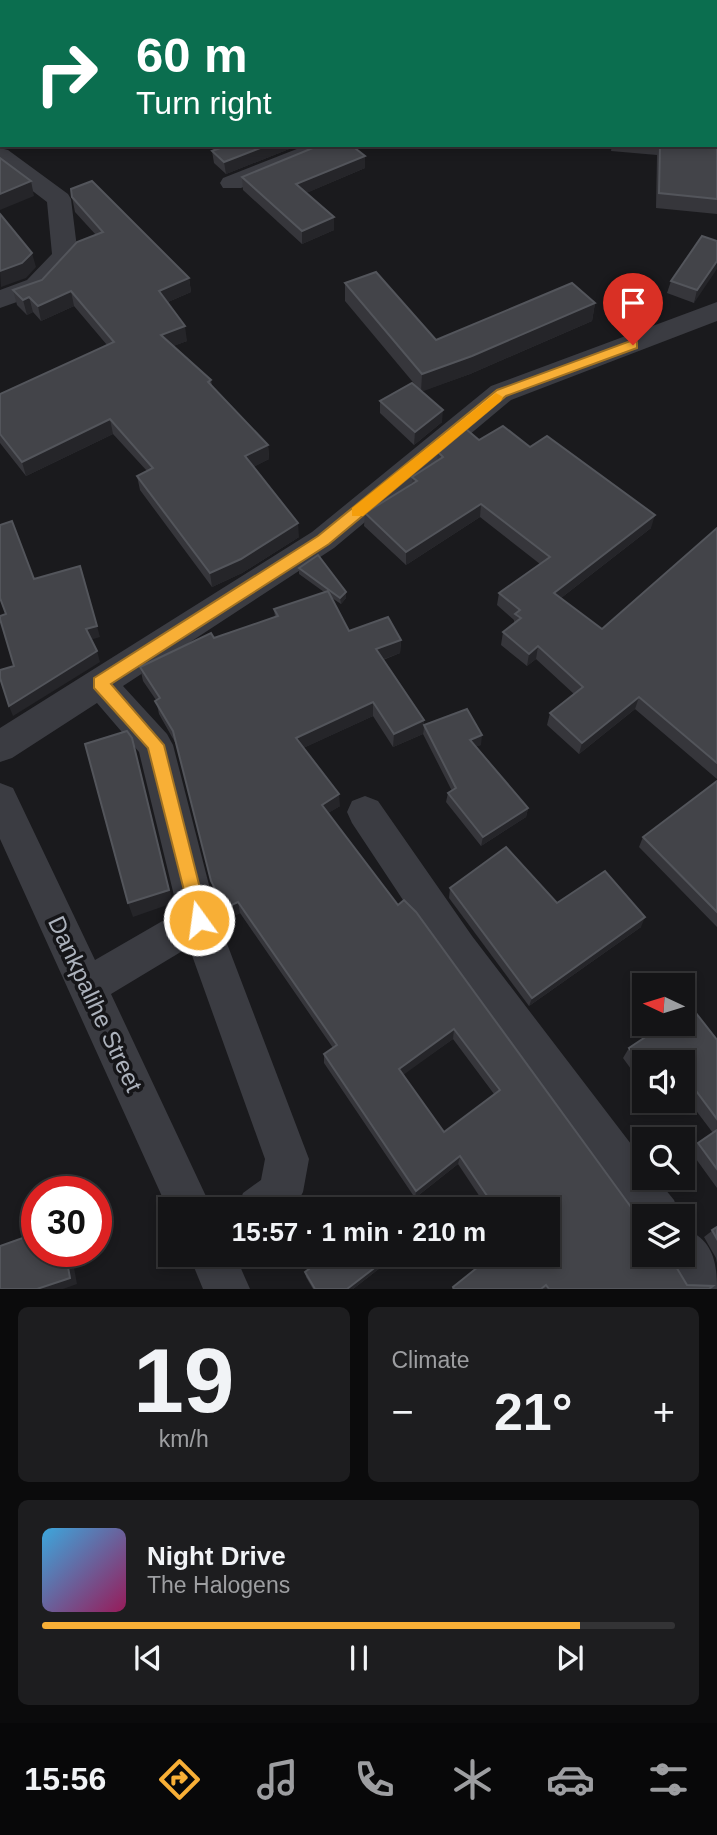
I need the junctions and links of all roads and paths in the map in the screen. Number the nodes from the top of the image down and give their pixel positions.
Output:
1 (324, 147) edge
2 (0, 155) edge
3 (232, 183) dead end
4 (0, 299) edge
5 (717, 312) edge
6 (100, 683) junction
7 (0, 747) edge
8 (0, 799) edge
9 (365, 812) dead end
10 (199, 920) junction
11 (86, 987) junction
12 (184, 1197) edge
13 (275, 1197) edge
14 (649, 1204) edge
15 (217, 1267) edge
16 (694, 1267) edge
17 (227, 1289) edge
18 (709, 1289) edge

1 - 3 street
2 - 4 street
5 - 6 street
6 - 7 street
6 - 10 street
8 - 11 street, Dankpalihe Street
9 - 14 street
10 - 11 street
10 - 13 street
11 - 12 street, Dankpalihe Street
15 - 17 street
16 - 18 street

